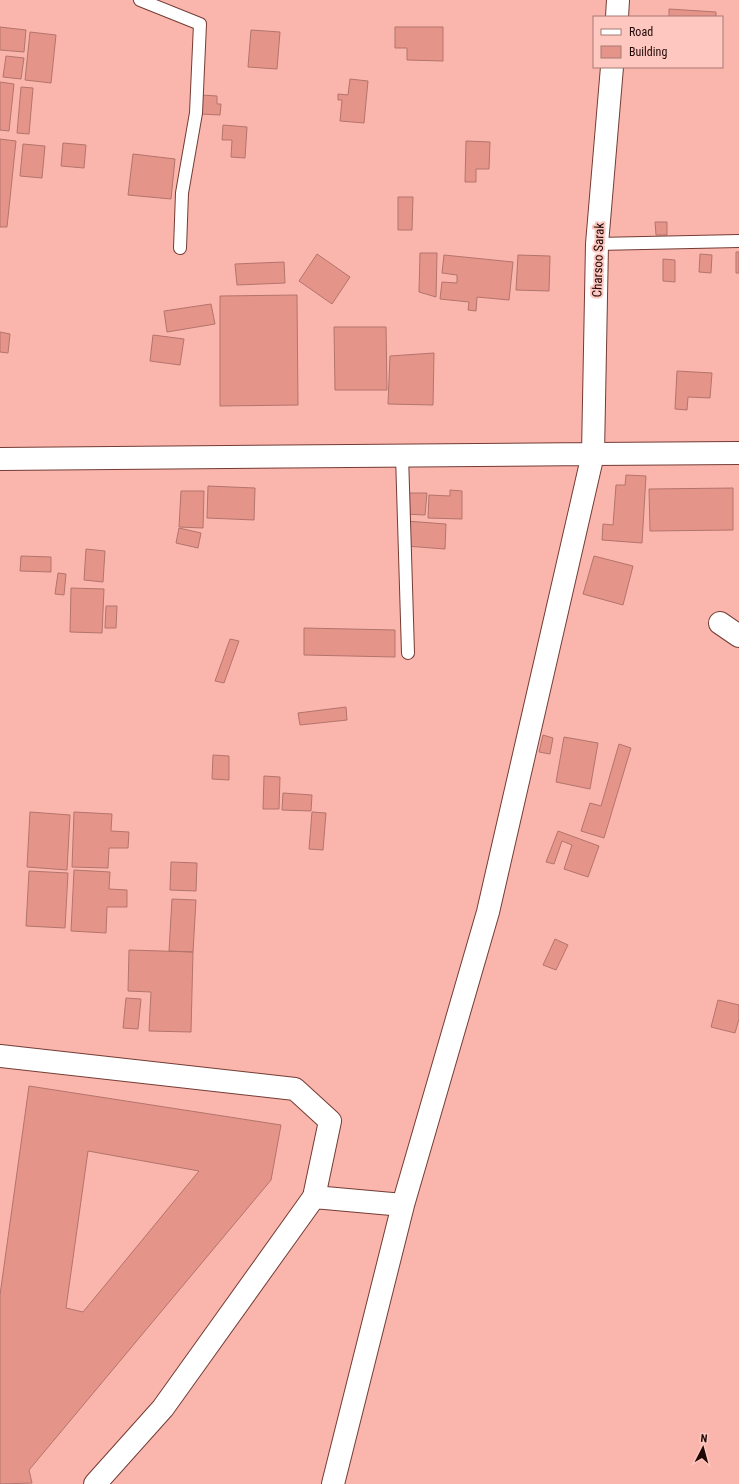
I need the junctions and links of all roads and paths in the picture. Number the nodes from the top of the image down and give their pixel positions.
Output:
1 (140, 0) edge
2 (618, 0) edge
3 (617, 16) edge
4 (612, 68) edge
5 (739, 241) edge
6 (597, 244) junction
7 (180, 248) dead end
8 (739, 453) edge
9 (593, 454) junction
10 (402, 455) junction
11 (0, 459) edge
12 (720, 623) dead end
13 (739, 636) edge
14 (408, 653) dead end
15 (0, 1056) edge
16 (314, 1197) junction
17 (403, 1204) junction
18 (95, 1484) edge
19 (333, 1484) edge

1 - 7 lane
2 - 3 main road
4 - 6 main road, Charsoo Sarak
5 - 6 lane
6 - 9 main road, Charsoo Sarak
8 - 9 main road
9 - 10 main road
9 - 17 main road, Charsoo Sarak
10 - 11 main road
10 - 14 lane
12 - 13 main road
15 - 16 main road
16 - 17 main road
16 - 18 main road
17 - 19 main road, Charsoo Sarak

